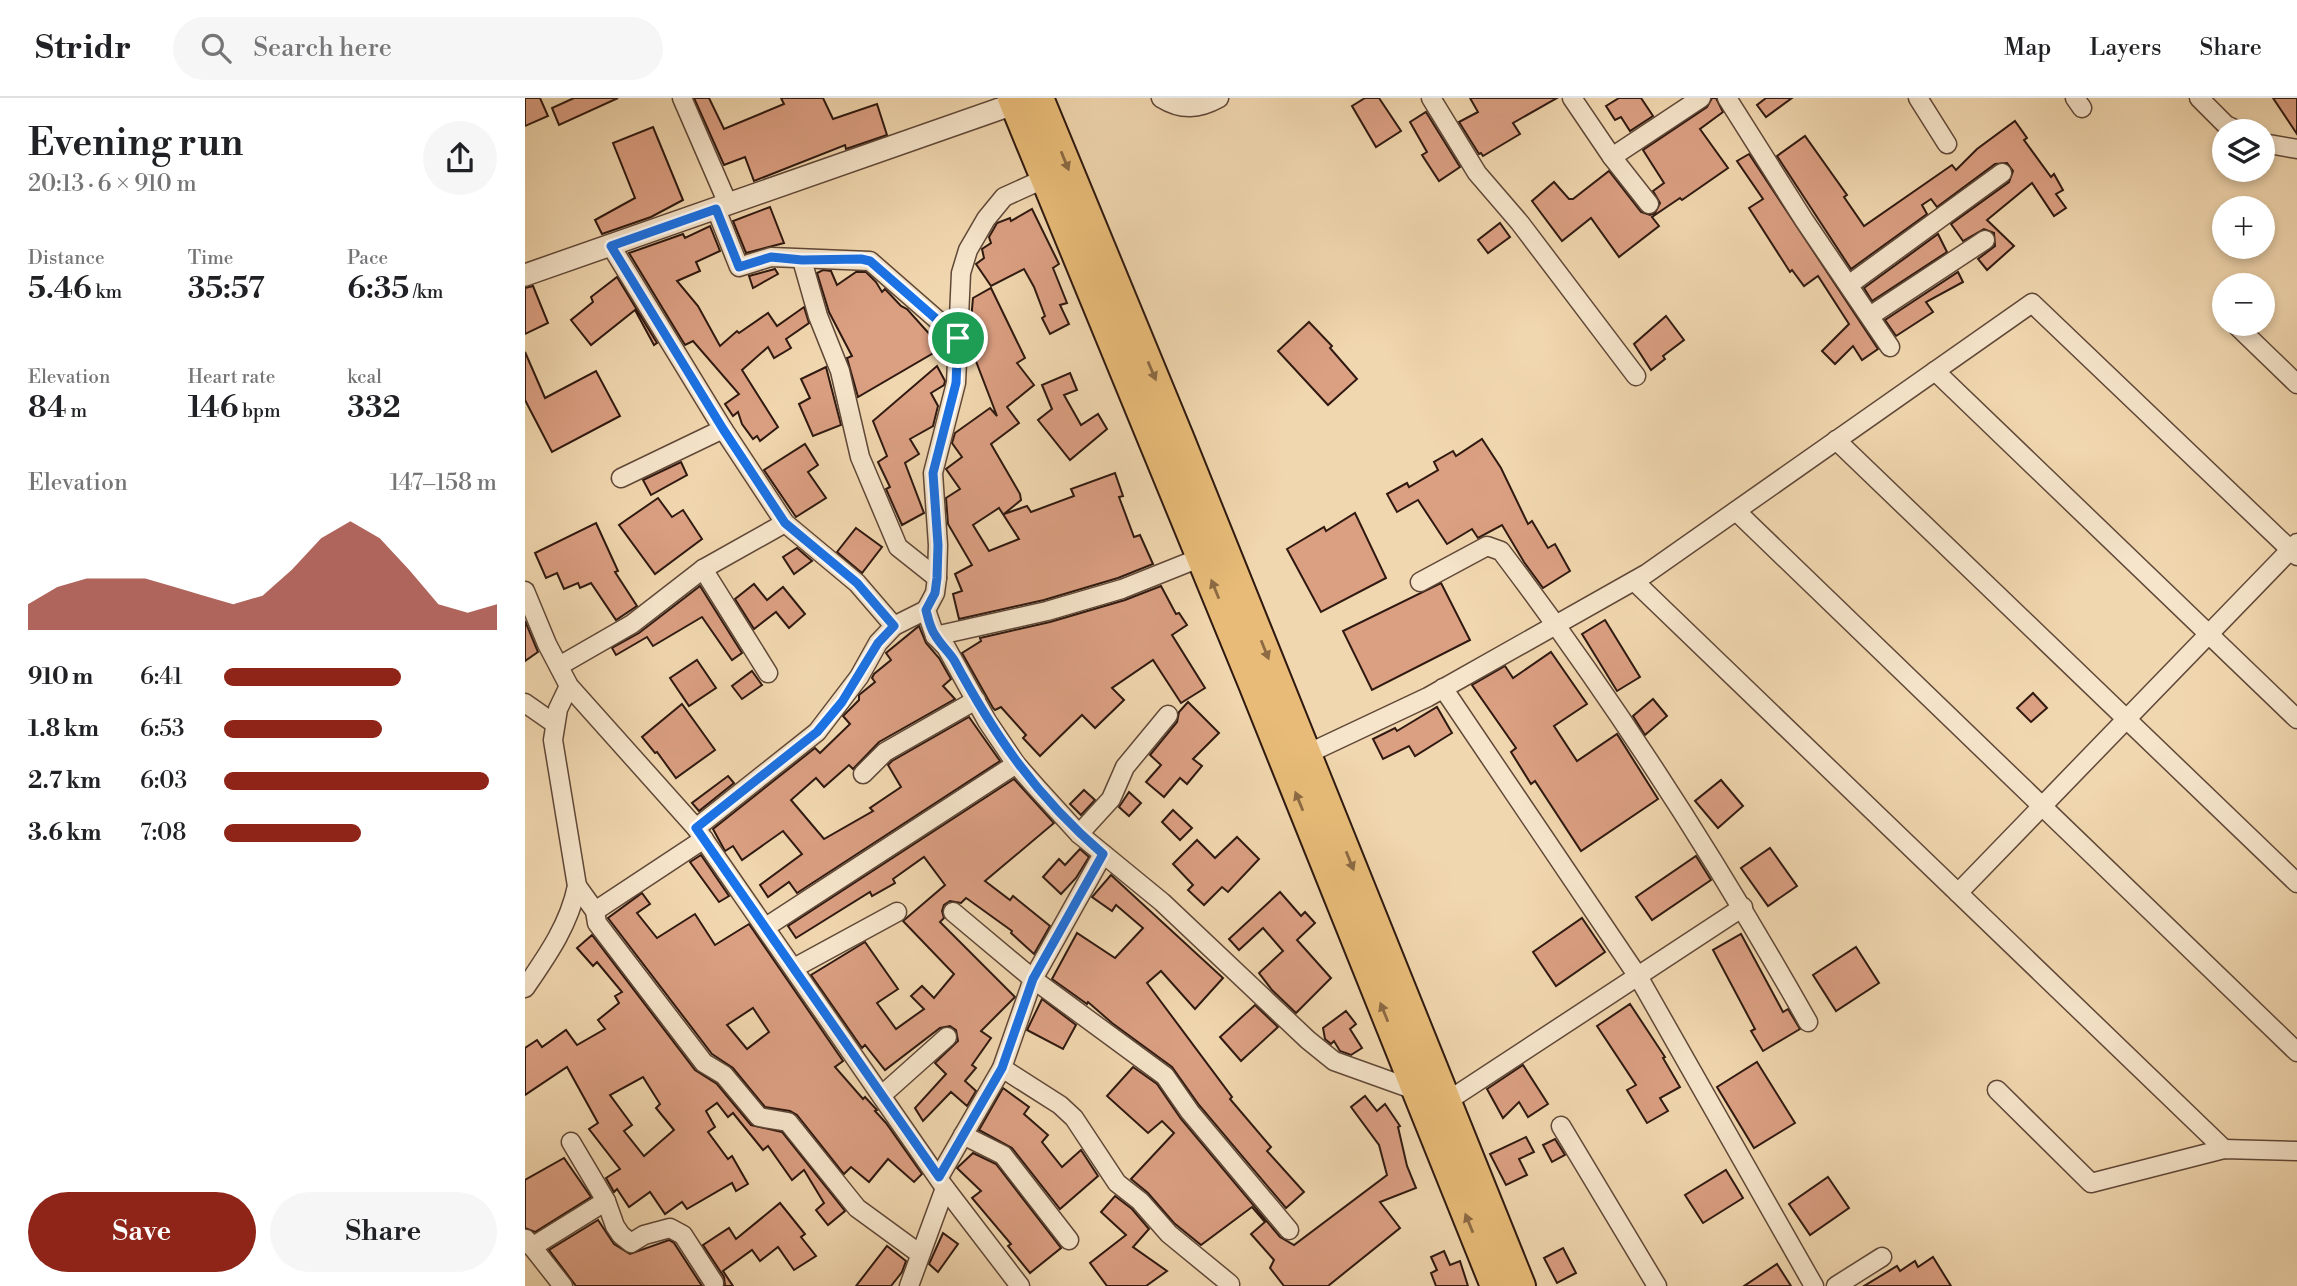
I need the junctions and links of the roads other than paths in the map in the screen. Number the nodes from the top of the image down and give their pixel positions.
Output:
1 (682, 98) edge
2 (1161, 98) edge
3 (1219, 98) edge
4 (1431, 98) edge
5 (1572, 98) edge
6 (1701, 98) edge
7 (1727, 98) edge
8 (1918, 98) edge
9 (2199, 98) edge
10 (1024, 99) edge
11 (2220, 119) edge
12 (1947, 144) dead end
13 (2275, 145) edge
14 (2297, 149) edge
15 (1612, 156) junction
16 (2002, 173) dead end
17 (1046, 178) junction
18 (1649, 204) dead end
19 (722, 206) junction
20 (1985, 240) dead end
21 (611, 246) junction
22 (802, 260) junction
23 (525, 275) edge
24 (1850, 284) junction
25 (1870, 316) junction
26 (2247, 336) edge
27 (958, 338) junction
28 (1890, 347) dead end
29 (1935, 371) junction
30 (1636, 376) dead end
31 (2297, 384) edge
32 (723, 429) junction
33 (1836, 440) junction
34 (621, 478) dead end
35 (1736, 511) junction
36 (785, 523) junction
37 (2295, 549) edge
38 (1202, 557) junction
39 (703, 569) junction
40 (937, 578) junction
41 (1634, 580) junction
42 (1420, 582) dead end
43 (525, 591) edge
44 (926, 610) junction
45 (1556, 623) junction
46 (894, 626) junction
47 (2209, 634) junction
48 (935, 636) junction
49 (559, 666) junction
50 (768, 673) dead end
51 (569, 686) junction
52 (1443, 688) junction
53 (976, 700) junction
54 (525, 703) edge
55 (1168, 715) dead end
56 (2126, 719) junction
57 (2297, 719) edge
58 (555, 724) junction
59 (1307, 754) junction
60 (1016, 764) junction
61 (863, 774) dead end
62 (2042, 806) junction
63 (700, 833) junction
64 (1079, 834) junction
65 (1103, 854) junction
66 (2297, 883) edge
67 (577, 886) junction
68 (1958, 893) junction
69 (1743, 907) junction
70 (595, 911) junction
71 (897, 912) dead end
72 (953, 912) dead end
73 (766, 927) junction
74 (794, 968) junction
75 (1639, 978) junction
76 (1033, 979) junction
77 (525, 988) edge
78 (1808, 1022) dead end
79 (947, 1037) dead end
80 (2297, 1052) edge
81 (1002, 1068) junction
82 (1415, 1090) junction
83 (1997, 1090) dead end
84 (882, 1095) junction
85 (1446, 1102) junction
86 (1561, 1126) dead end
87 (963, 1135) junction
88 (571, 1142) dead end
89 (2224, 1149) junction
90 (2297, 1151) edge
91 (941, 1183) junction
92 (606, 1201) junction
93 (1289, 1230) dead end
94 (1069, 1241) dead end
95 (529, 1243) edge
96 (920, 1254) junction
97 (1882, 1257) dead end
98 (714, 1283) dead end
99 (1230, 1284) dead end
100 (563, 1286) edge
101 (909, 1286) edge
102 (1020, 1286) edge
103 (1495, 1286) edge
104 (1521, 1286) edge
105 (1657, 1286) edge
106 (1814, 1286) edge
107 (1836, 1286) edge

1 - 19 street
2 - 3 street
4 - 30 street
5 - 15 street
6 - 15 street
7 - 24 street
8 - 12 street
9 - 11 street
10 - 17 highway
10 - 19 street
10 -> 59 highway
13 - 14 street
15 - 18 street
16 - 24 street
17 - 27 street
17 - 38 highway
19 - 21 street
19 - 22 street
20 - 25 street
21 - 23 street
21 - 32 street
22 - 27 street
22 - 40 street
24 - 25 street
25 - 28 street
26 - 31 street
27 - 40 street
29 - 33 street
29 - 37 street
29 - 47 street
32 - 34 street
32 - 36 street
33 - 35 street
33 - 56 street
35 - 41 street
35 - 62 street
36 - 39 street
36 - 46 street
37 - 47 street
38 - 48 street
82 -> 38 highway
39 - 49 street
39 - 50 street
40 - 44 street
41 - 45 street
41 - 68 street
42 - 45 street
43 - 49 street
44 - 46 street
44 - 48 street
45 - 52 street
45 - 69 street
46 - 63 street
47 - 56 street
47 - 57 street
48 - 53 street
49 - 51 street
51 - 58 street
51 - 63 street
52 - 59 street
52 - 75 street
53 - 60 street
53 - 61 street
54 - 58 street
55 - 64 street
56 - 62 street
56 - 66 street
58 - 67 street
59 -> 85 highway
60 - 64 street
60 - 73 street
62 - 68 street
62 - 80 street
63 - 70 street
63 - 73 street
64 - 65 street
65 - 76 street
65 - 82 street
67 - 70 street
67 - 77 street
68 - 89 street
69 - 75 street
69 - 78 street
70 - 96 street
71 - 74 street
72 - 76 street
73 - 74 street
74 - 84 street
75 - 85 street
75 - 106 street
76 - 81 street
76 - 93 street
79 - 84 street
81 - 87 street
81 - 99 street
103 -> 82 highway
83 - 89 street
84 - 91 street
85 - 104 highway
86 - 105 street
87 - 91 street
87 - 94 street
88 - 92 street
89 - 90 street
91 - 96 street
91 - 102 street
92 - 95 street
92 - 98 street
95 - 100 street
96 - 101 street
97 - 107 street

